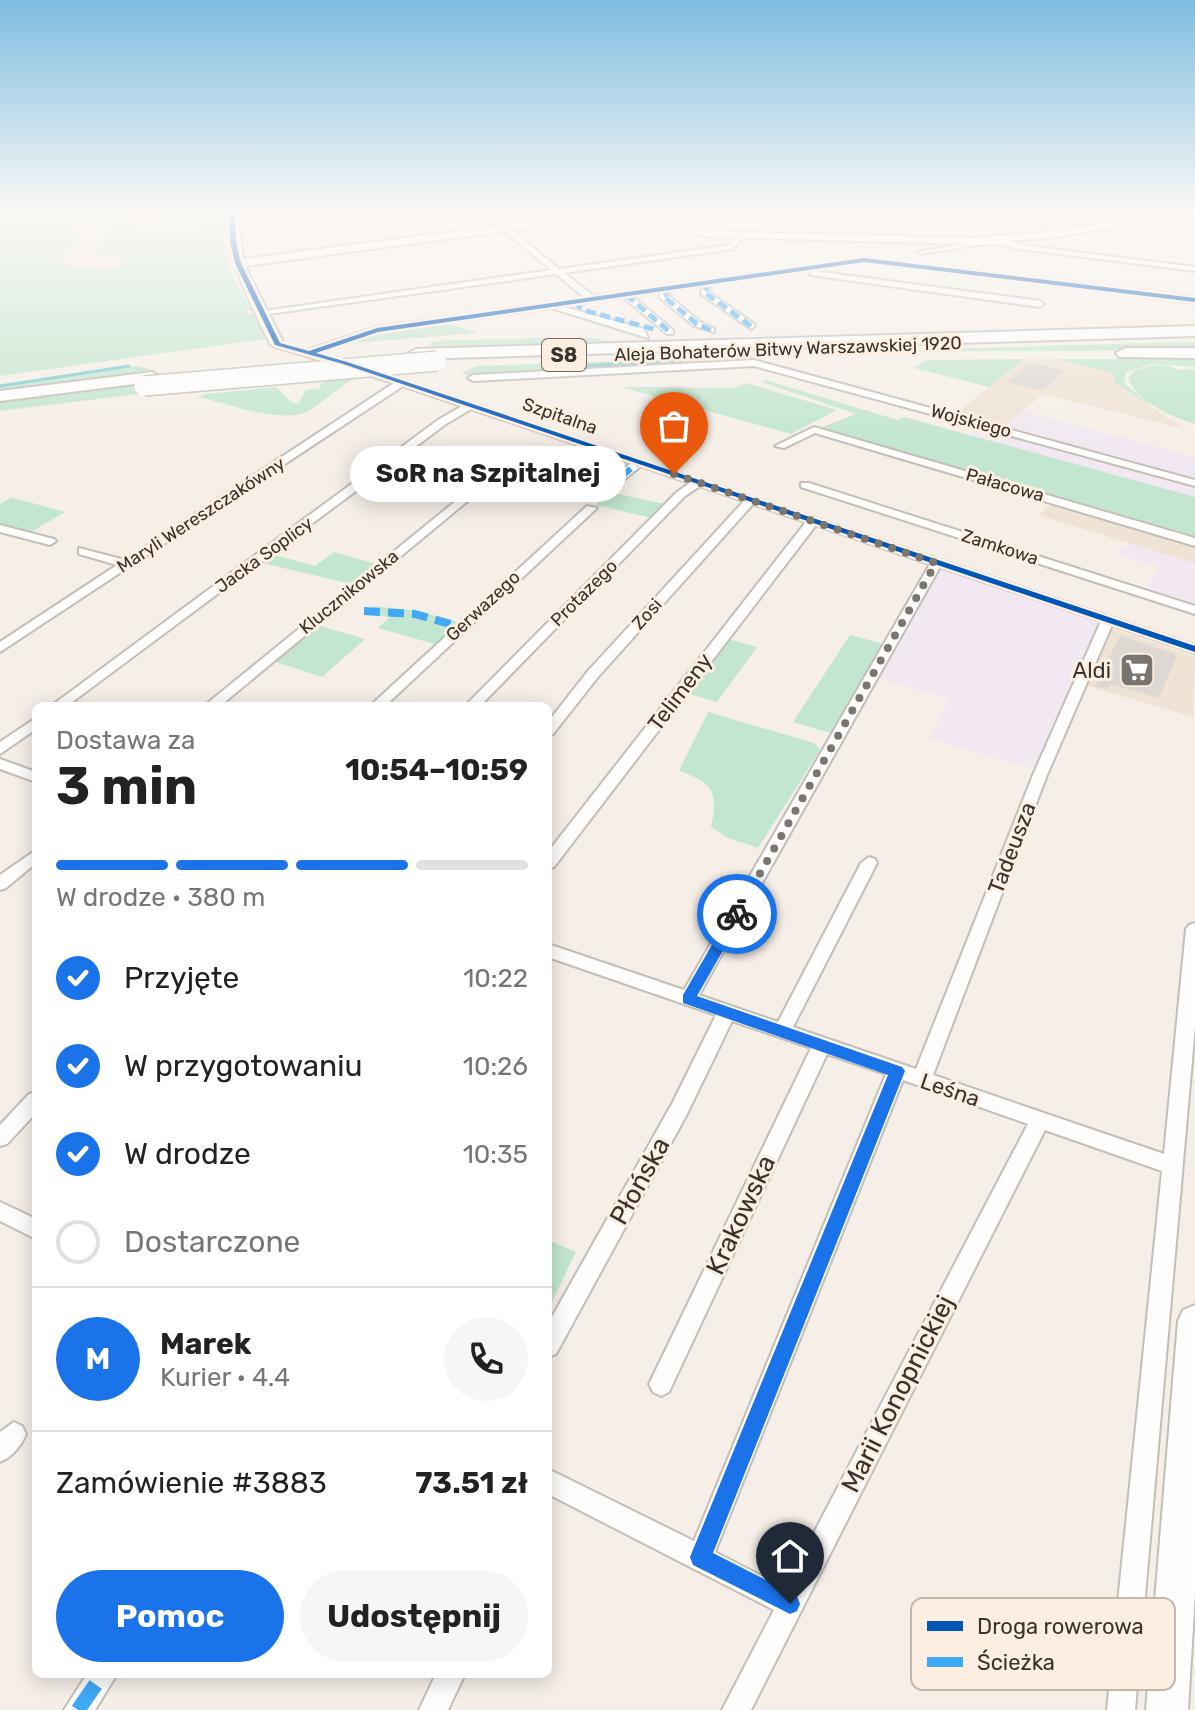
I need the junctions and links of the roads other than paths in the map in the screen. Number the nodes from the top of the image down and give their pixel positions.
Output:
1 (250, 289) edge
2 (431, 289) edge
3 (581, 289) edge
4 (670, 289) edge
5 (707, 289) edge
6 (933, 289) edge
7 (1102, 289) edge
8 (662, 290) junction
9 (626, 295) junction
10 (593, 300) junction
11 (1195, 300) edge
12 (576, 304) junction
13 (1040, 304) dead end
14 (550, 306) junction
15 (261, 312) junction
16 (649, 315) junction
17 (630, 323) junction
18 (1195, 323) edge
19 (751, 326) dead end
20 (657, 330) dead end
21 (711, 330) dead end
22 (1195, 331) edge
23 (670, 332) dead end
24 (645, 336) dead end
25 (1195, 338) edge
26 (854, 340) junction
27 (276, 343) joint
28 (309, 352) junction
29 (671, 352) junction
30 (1067, 353) dead end
31 (1114, 353) dead end
32 (1195, 353) edge
33 (473, 378) dead end
34 (148, 382) junction
35 (402, 382) junction
36 (0, 396) edge
37 (0, 404) edge
38 (470, 405) junction
39 (780, 446) dead end
40 (639, 462) junction
41 (488, 480) dead end
42 (699, 482) junction
43 (1195, 483) edge
44 (805, 485) dead end
45 (606, 489) dead end
46 (751, 500) junction
47 (591, 508) dead end
48 (813, 521) junction
49 (0, 528) edge
50 (50, 541) dead end
51 (1195, 542) edge
52 (83, 551) dead end
53 (936, 563) junction
54 (127, 564) junction
55 (1195, 610) edge
56 (1108, 619) junction
57 (0, 648) edge
58 (1195, 649) edge
59 (63, 702) edge
60 (216, 702) edge
61 (381, 702) edge
62 (476, 702) edge
63 (32, 725) edge
64 (552, 726) edge
65 (0, 749) edge
66 (0, 764) edge
67 (32, 776) edge
68 (32, 858) edge
69 (552, 858) edge
70 (869, 863) dead end
71 (0, 884) edge
72 (1195, 929) edge
73 (552, 951) edge
74 (688, 999) junction
75 (727, 1012) junction
76 (782, 1031) junction
77 (822, 1045) junction
78 (897, 1071) junction
79 (921, 1080) junction
80 (32, 1104) edge
81 (1039, 1121) junction
82 (0, 1138) edge
83 (1171, 1165) junction
84 (0, 1211) edge
85 (32, 1227) edge
86 (1195, 1321) edge
87 (552, 1339) edge
88 (661, 1384) dead end
89 (552, 1483) edge
90 (700, 1557) junction
91 (1131, 1598) edge
92 (1175, 1599) edge
93 (790, 1604) junction
94 (100, 1678) edge
95 (449, 1678) edge
96 (1123, 1690) edge
97 (1168, 1690) edge
98 (78, 1710) edge
99 (433, 1710) edge
100 (736, 1710) edge
101 (1121, 1710) edge
102 (1167, 1710) edge

1 - 15 street, Szpitalna
2 - 15 street
3 - 10 street
4 - 8 street
5 - 19 street
6 - 13 street
7 - 11 street
8 - 9 street
8 - 21 street
9 - 10 street
9 - 16 street
10 - 12 street
12 - 14 street
12 - 17 street
14 - 24 street
14 - 28 street
15 - 27 street, Szpitalna
16 - 17 street
16 - 23 street
17 - 20 street
18 - 26 highway
22 - 26 highway, Aleja Bohaterów Bitwy Warszawskiej 1920 / S8
25 - 29 highway, Aleja Bohaterów Bitwy Warszawskiej 1920 / S8
26 - 34 highway, Aleja Bohaterów Bitwy Warszawskiej 1920 / S8
27 - 28 street, Szpitalna
28 - 35 street, Szpitalna
29 - 30 highway
29 - 34 highway, Aleja Bohaterów Bitwy Warszawskiej 1920 / S8, bridge
31 - 32 highway
33 - 43 street, Wojskiego
34 - 36 highway, Aleja Bohaterów Bitwy Warszawskiej 1920 / S8
34 - 37 highway, Aleja Bohaterów Bitwy Warszawskiej 1920 / S8
35 - 38 street, Szpitalna
35 - 54 street, Maryli Wereszczakówny
38 - 40 street, Szpitalna
38 - 59 street, Jacka Soplicy
39 - 51 street, Pałacowa
40 - 42 street, Szpitalna
40 - 45 street
41 - 60 street, Klucznikowska
42 - 46 street, Szpitalna
42 - 62 street, Protazego
44 - 55 street, Zamkowa
46 - 48 street, Szpitalna
46 - 64 street, Zosi
47 - 61 street, Gerwazego
48 - 53 street, Szpitalna
48 - 69 street, Telimeny
49 - 50 street
52 - 54 street
53 - 56 street, Szpitalna
53 - 74 street
54 - 57 street, Maryli Wereszczakówny
56 - 58 street, Szpitalna
56 - 79 street, Tadeusza
63 - 65 street
66 - 67 street
68 - 71 street
70 - 76 street
72 - 83 street
73 - 74 street, Leśna
74 - 75 street, Leśna
75 - 76 street, Leśna
75 - 87 street, Płońska
76 - 77 street, Leśna
77 - 78 street, Leśna
77 - 88 street, Krakowska
78 - 79 street, Leśna
78 - 90 street
79 - 81 street, Leśna
80 - 82 street
81 - 83 street, Leśna
81 - 93 street, Marii Konopnickiej
83 - 91 street
84 - 85 street
86 - 92 street
89 - 90 street
90 - 93 street
93 - 100 street, Marii Konopnickiej
94 - 98 street
95 - 99 street
96 - 101 street
97 - 102 street

